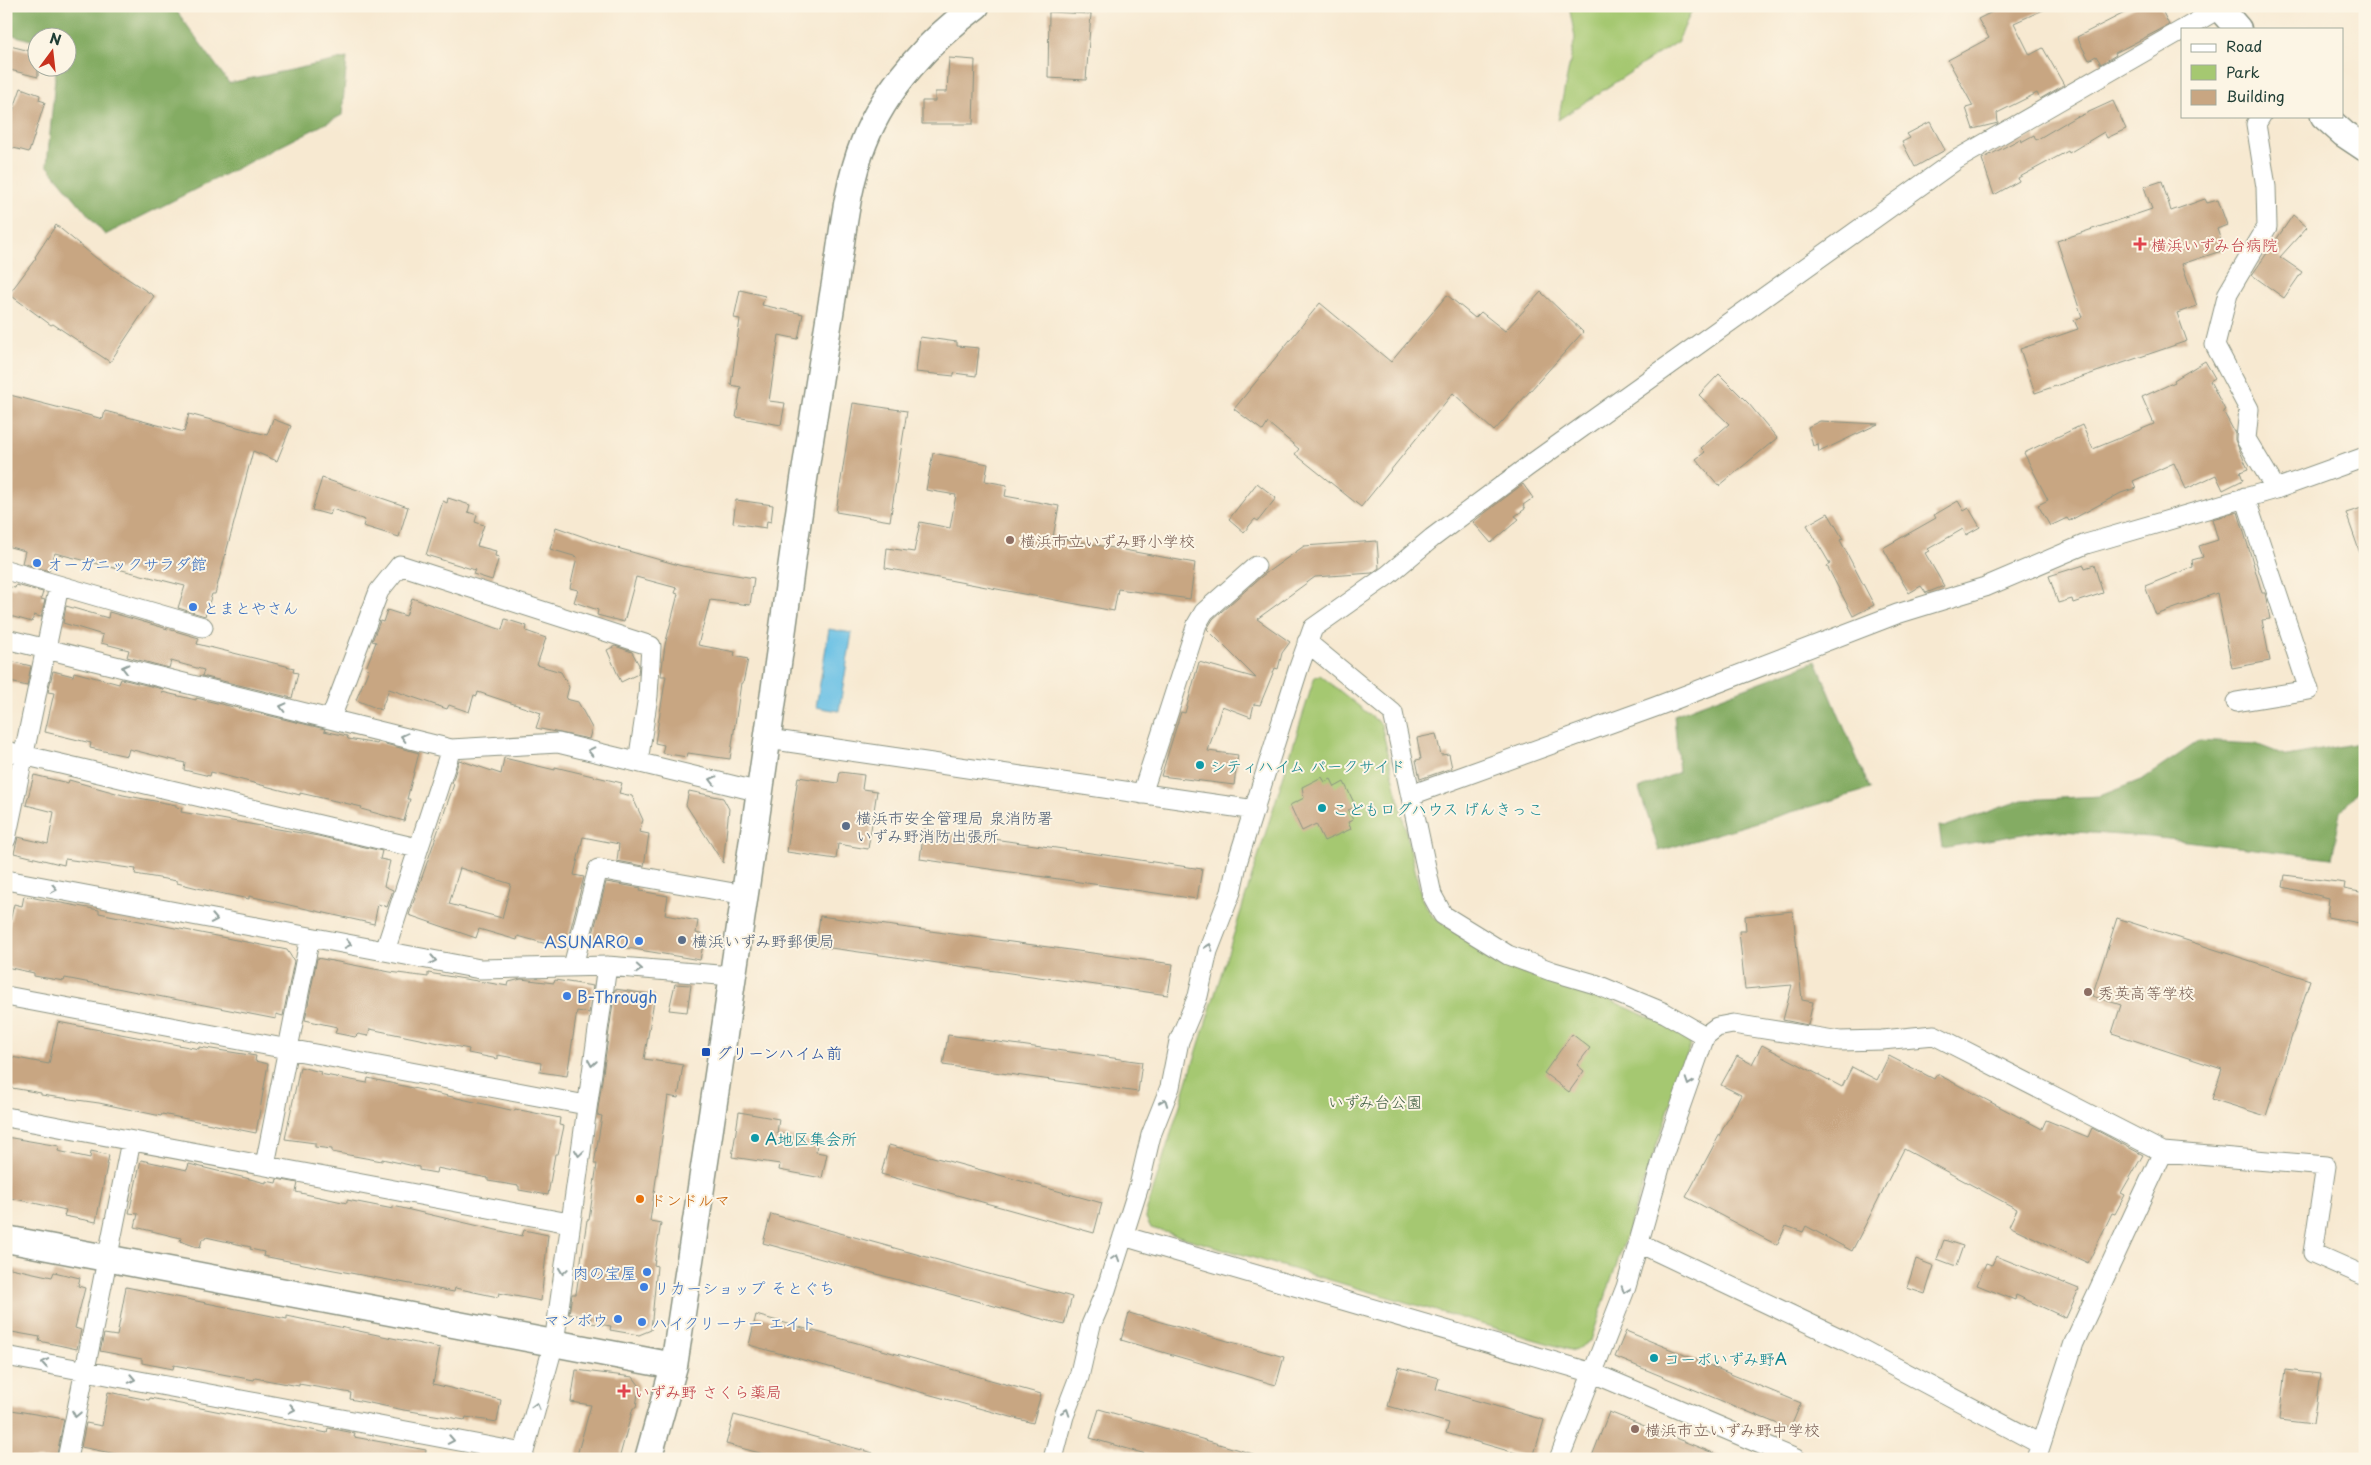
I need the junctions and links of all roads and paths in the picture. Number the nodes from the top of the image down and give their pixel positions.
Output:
1 (976, 6) edge
2 (2219, 7) edge
3 (2185, 28) edge
4 (2237, 28) edge
5 (2181, 30) edge
6 (2260, 118) edge
7 (2326, 118) edge
8 (2365, 148) edge
9 (2365, 457) edge
10 (2276, 489) junction
11 (2245, 497) junction
12 (1256, 566) dead end
13 (6, 570) edge
14 (59, 586) junction
15 (203, 627) dead end
16 (6, 639) edge
17 (1307, 642) junction
18 (45, 648) junction
19 (2236, 702) dead end
20 (331, 718) junction
21 (768, 739) junction
22 (451, 749) junction
23 (14, 753) edge
24 (638, 762) junction
25 (760, 792) junction
26 (1142, 794) junction
27 (1411, 795) junction
28 (1255, 810) junction
29 (6, 839) edge
30 (417, 848) junction
31 (6, 880) edge
32 (745, 895) junction
33 (310, 937) junction
34 (385, 951) junction
35 (573, 966) junction
36 (607, 966) junction
37 (732, 976) junction
38 (6, 996) edge
39 (1705, 1036) junction
40 (287, 1048) junction
41 (586, 1105) junction
42 (6, 1117) edge
43 (132, 1141) junction
44 (2163, 1152) junction
45 (265, 1165) junction
46 (570, 1223) junction
47 (1123, 1236) junction
48 (6, 1239) edge
49 (1639, 1243) junction
50 (108, 1258) junction
51 (2365, 1276) edge
52 (554, 1343) junction
53 (6, 1356) edge
54 (674, 1366) junction
55 (84, 1370) junction
56 (1593, 1373) junction
57 (2038, 1451) edge
58 (522, 1456) edge
59 (67, 1459) edge
60 (648, 1459) edge
61 (1053, 1459) edge
62 (1559, 1459) edge
63 (1796, 1459) edge

1 - 21 street
2 - 3 street
2 - 4 street
5 - 17 street
6 - 10 street
7 - 8 street
9 - 10 street
10 - 11 street
11 - 19 street
11 - 27 street
12 - 26 street
13 - 14 street
14 - 15 street
14 - 18 street
16 - 18 street
17 - 27 street
17 - 28 street
20 -> 18 street
18 - 23 street
22 -> 20 street
20 - 24 street
21 - 25 street
21 - 26 street
24 -> 22 street
22 - 30 street
23 - 29 street
23 - 30 street
25 -> 24 street
25 - 32 street
26 - 28 street
27 - 39 street
47 -> 28 street
30 - 34 street
31 -> 33 street
32 - 35 street
32 - 37 street
33 -> 34 street
33 - 40 street
34 -> 35 street
35 - 36 street
36 -> 37 street
36 -> 41 street
37 - 54 street
38 - 40 street
39 - 44 street
39 -> 49 street
40 - 41 street
40 - 45 street
41 -> 46 street
42 - 43 street
43 - 45 street
43 - 50 street
44 - 51 street
44 - 57 street
45 - 46 street
46 -> 52 street
47 - 56 street
61 -> 47 street
48 - 50 street
49 -> 56 street
49 - 57 street
50 - 52 street
50 - 55 street
52 - 54 street
58 -> 52 street
55 -> 53 street
54 - 60 street
55 -> 58 street
55 -> 59 street
56 - 62 street
56 - 63 street

